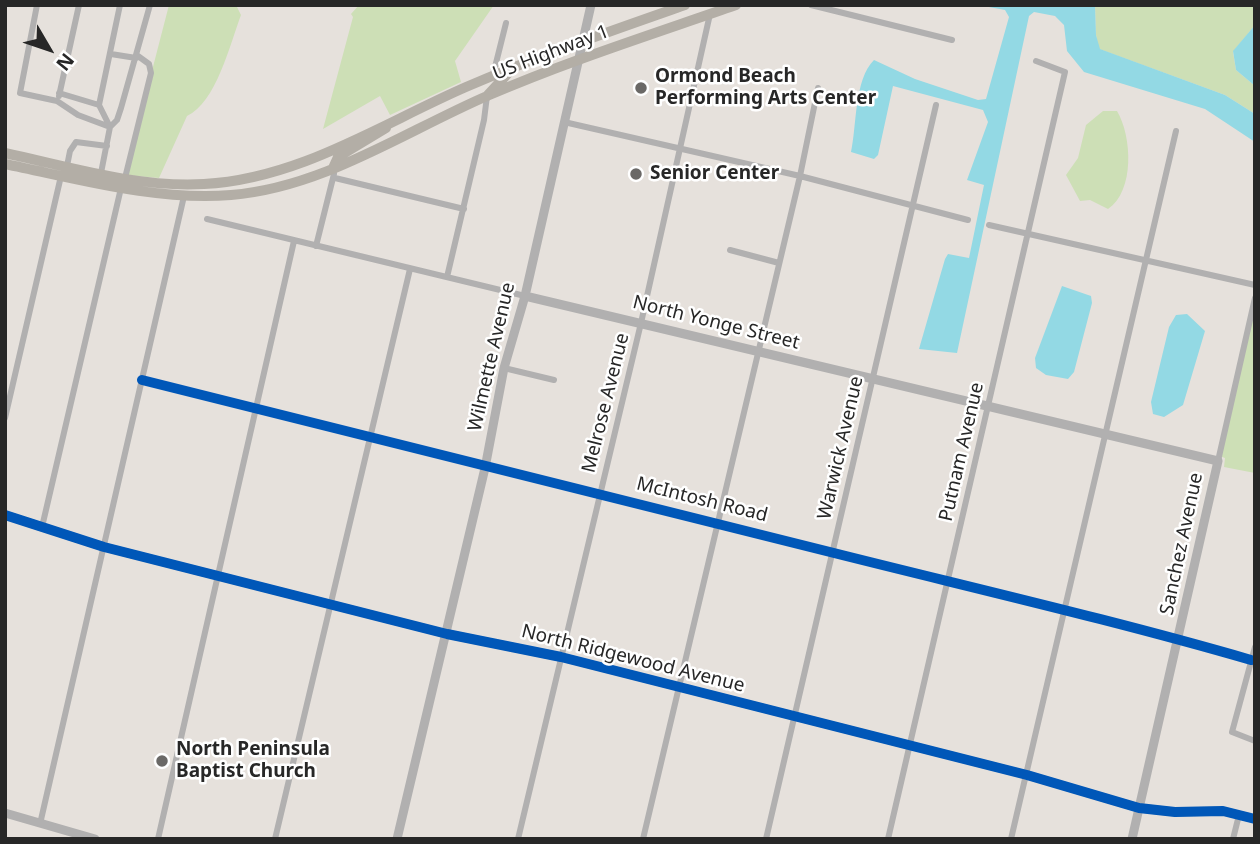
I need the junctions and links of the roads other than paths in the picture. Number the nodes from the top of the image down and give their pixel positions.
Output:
1 (37, 5) edge
2 (79, 5) edge
3 (120, 5) edge
4 (150, 5) edge
5 (592, 5) edge
6 (685, 5) edge
7 (736, 5) edge
8 (811, 5) edge
9 (711, 10) edge
10 (506, 23) dead end
11 (952, 40) dead end
12 (583, 41) junction
13 (111, 54) junction
14 (137, 57) junction
15 (578, 60) junction
16 (1036, 61) dead end
17 (515, 66) junction
18 (494, 75) junction
19 (818, 88) dead end
20 (59, 93) junction
21 (487, 96) junction
22 (57, 102) junction
23 (99, 104) junction
24 (468, 105) junction
25 (936, 105) dead end
26 (400, 117) junction
27 (564, 122) junction
28 (110, 127) junction
29 (1176, 131) dead end
30 (107, 146) junction
31 (681, 150) junction
32 (327, 152) junction
33 (5, 153) edge
34 (5, 164) edge
35 (64, 171) junction
36 (101, 173) junction
37 (334, 173) junction
38 (800, 176) junction
39 (297, 182) junction
40 (123, 183) junction
41 (207, 184) junction
42 (183, 185) junction
43 (162, 194) junction
44 (184, 196) junction
45 (914, 207) junction
46 (464, 209) junction
47 (206, 219) dead end
48 (968, 220) dead end
49 (989, 225) dead end
50 (1028, 235) junction
51 (294, 241) junction
52 (316, 246) junction
53 (730, 250) dead end
54 (1146, 260) junction
55 (779, 262) junction
56 (410, 268) junction
57 (447, 277) junction
58 (1255, 285) edge
59 (524, 296) junction
60 (1255, 298) edge
61 (641, 323) junction
62 (758, 351) junction
63 (504, 368) junction
64 (873, 379) junction
65 (142, 380) junction
66 (554, 380) dead end
67 (988, 406) junction
68 (256, 410) junction
69 (5, 418) edge
70 (1103, 434) junction
71 (370, 439) junction
72 (1218, 461) junction
73 (485, 468) junction
74 (601, 492) junction
75 (5, 515) edge
76 (717, 523) junction
77 (42, 527) junction
78 (104, 547) junction
79 (832, 552) junction
80 (218, 576) junction
81 (948, 581) junction
82 (333, 605) junction
83 (1064, 609) junction
84 (447, 634) junction
85 (1179, 639) junction
86 (1255, 647) edge
87 (561, 657) junction
88 (1251, 660) junction
89 (678, 688) junction
90 (795, 717) junction
91 (1255, 741) edge
92 (909, 746) junction
93 (1027, 775) junction
94 (1139, 808) junction
95 (5, 813) edge
96 (1239, 815) junction
97 (1255, 819) edge
98 (40, 824) junction
99 (95, 839) edge
100 (158, 839) edge
101 (275, 839) edge
102 (397, 839) edge
103 (518, 839) edge
104 (643, 839) edge
105 (766, 839) edge
106 (888, 839) edge
107 (1011, 839) edge
108 (1132, 839) edge
109 (1233, 839) edge

1 - 22 street
2 - 20 street
3 - 13 street
4 - 14 street
5 - 12 street, Wilmette Avenue
6 - 12 main road, US Highway 1
7 - 9 main road, US Highway 1
8 - 11 street
9 - 15 main road, US Highway 1
9 - 31 street, Melrose Avenue
10 - 18 street
12 - 15 street, Wilmette Avenue
12 - 17 main road, US Highway 1
13 - 14 street
13 - 23 street
14 - 28 street
14 - 40 street
15 - 21 main road, US Highway 1
15 - 27 street, Wilmette Avenue
16 - 50 street, Putnam Avenue
17 - 18 main road, US Highway 1
17 - 21 main road
18 - 24 main road
18 - 26 main road, US Highway 1
19 - 38 street
20 - 22 street
20 - 23 street
21 - 24 main road, US Highway 1
21 - 46 street
22 - 28 street
23 - 28 street
24 - 37 main road, US Highway 1
25 - 45 street, Warwick Avenue
26 - 32 main road, US Highway 1
26 - 37 main road
27 - 31 street
27 - 59 street, Wilmette Avenue
28 - 30 street
29 - 54 street
30 - 35 street
30 - 36 street
31 - 38 street
31 - 61 street, Melrose Avenue
32 - 39 main road
32 - 41 main road
33 - 35 main road
34 - 35 main road
35 - 36 main road
35 - 40 main road
35 - 69 street
36 - 40 main road
37 - 39 main road
37 - 46 street
37 - 52 street
38 - 45 street
38 - 55 street
39 - 44 main road
40 - 42 main road
40 - 43 main road
40 - 77 street
41 - 42 main road
41 - 44 main road
42 - 43 main road
43 - 44 main road
44 - 65 street
45 - 48 street
45 - 64 street, Warwick Avenue
46 - 57 street
47 - 51 street, North Yonge Street
49 - 50 street
50 - 54 street
50 - 67 street, Putnam Avenue
51 - 52 street, North Yonge Street
51 - 68 street
52 - 56 street, North Yonge Street
53 - 55 street
54 - 58 street
54 - 70 street
55 - 62 street
56 - 57 street, North Yonge Street
56 - 71 street
57 - 59 street, North Yonge Street
59 - 61 street, North Yonge Street
59 - 63 street, Wilmette Avenue
60 - 72 street, Sanchez Avenue
61 - 62 street, North Yonge Street
61 - 74 street, Melrose Avenue
62 - 64 street, North Yonge Street
62 - 76 street
63 - 66 street
63 - 73 street, Wilmette Avenue
64 - 67 street, North Yonge Street
64 - 79 street, Warwick Avenue
65 - 68 street, McIntosh Road
65 - 78 street
67 - 70 street, North Yonge Street
67 - 81 street, Putnam Avenue
68 - 71 street, McIntosh Road
68 - 80 street
70 - 72 street, North Yonge Street
70 - 83 street
71 - 73 street, McIntosh Road
71 - 82 street
72 - 85 street, Sanchez Avenue
73 - 74 street, McIntosh Road
73 - 84 street, Wilmette Avenue
74 - 76 street, McIntosh Road
74 - 87 street, Melrose Avenue
75 - 77 street, North Ridgewood Avenue
76 - 79 street, McIntosh Road
76 - 89 street
77 - 78 street, North Ridgewood Avenue
78 - 80 street, North Ridgewood Avenue
78 - 98 street
79 - 81 street, McIntosh Road
79 - 90 street, Warwick Avenue
80 - 82 street, North Ridgewood Avenue
80 - 100 street
81 - 83 street, McIntosh Road
81 - 92 street, Putnam Avenue
82 - 84 street, North Ridgewood Avenue
82 - 101 street
83 - 85 street, McIntosh Road
83 - 93 street
84 - 87 street, North Ridgewood Avenue
84 - 102 street, Wilmette Avenue
85 - 88 street, McIntosh Road
85 - 94 street, Sanchez Avenue
86 - 88 street
87 - 89 street, North Ridgewood Avenue
87 - 103 street, Melrose Avenue
88 - 91 street
89 - 90 street, North Ridgewood Avenue
89 - 104 street
90 - 92 street, North Ridgewood Avenue
90 - 105 street, Warwick Avenue
92 - 93 street, North Ridgewood Avenue
92 - 106 street, Putnam Avenue
93 - 94 street, North Ridgewood Avenue
93 - 107 street
94 - 96 street, North Ridgewood Avenue
94 - 108 street, Sanchez Avenue
95 - 98 street
96 - 97 street, North Ridgewood Avenue
96 - 109 street
98 - 99 street

